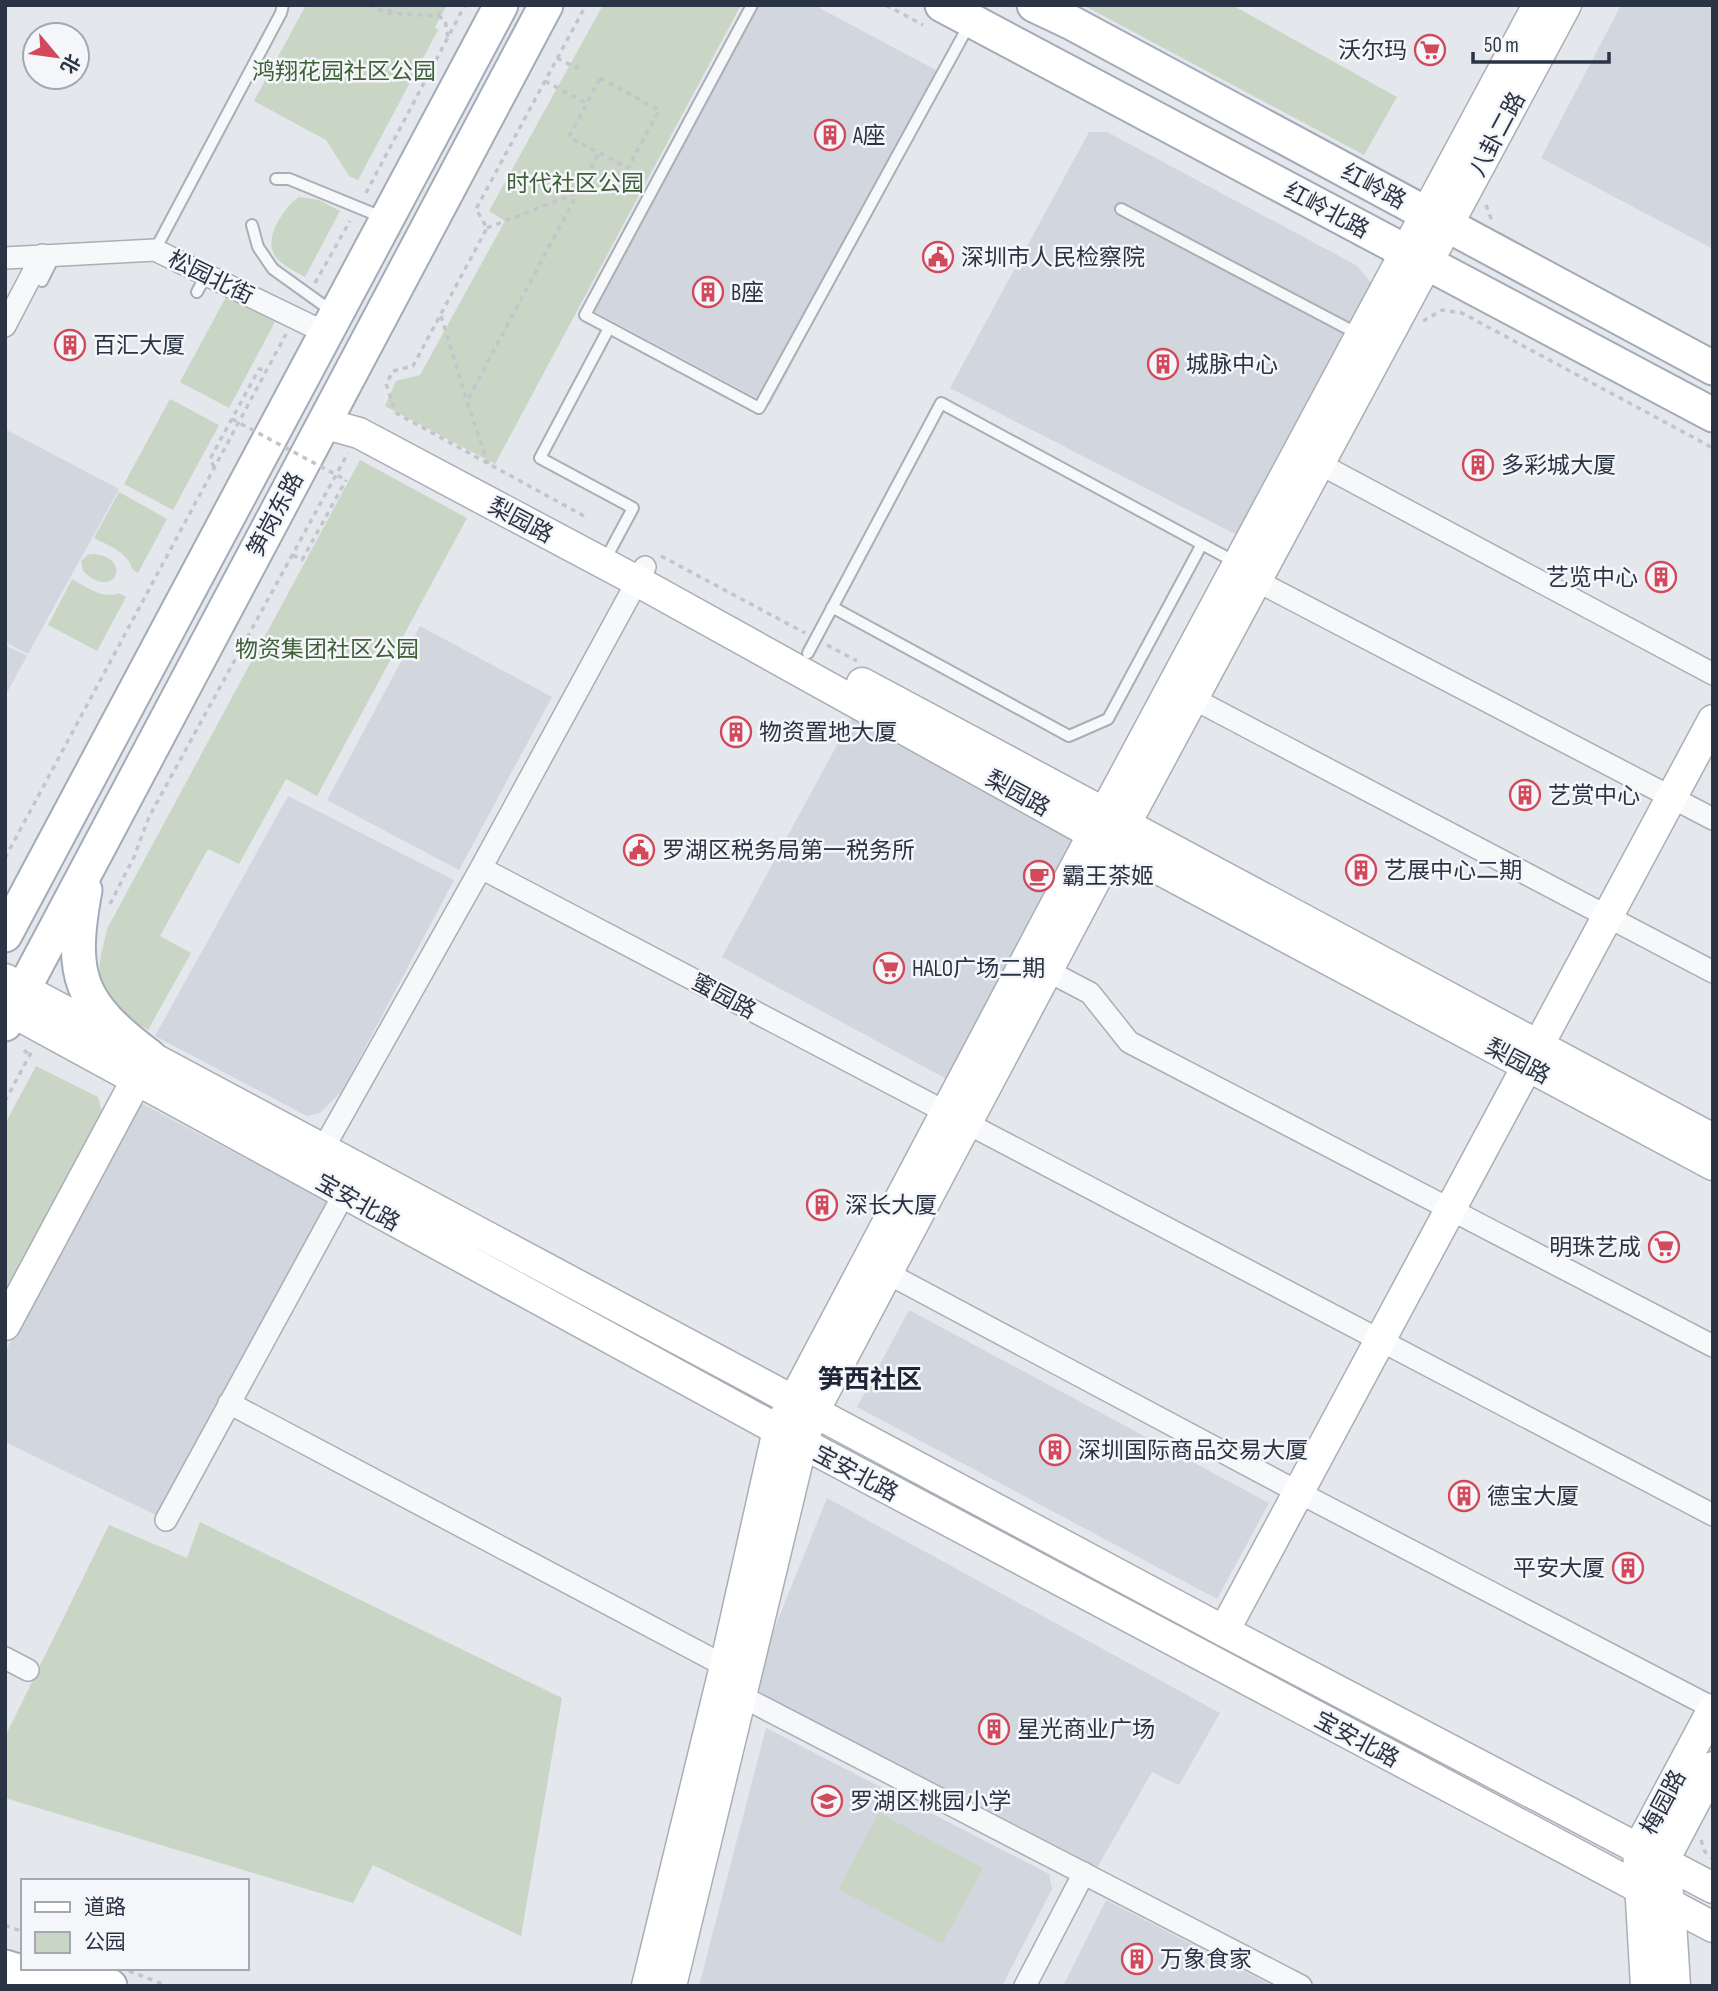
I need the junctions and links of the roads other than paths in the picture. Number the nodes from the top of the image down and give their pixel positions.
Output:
1 (283, 5) edge
2 (501, 5) edge
3 (546, 5) edge
4 (752, 5) edge
5 (1034, 5) edge
6 (1538, 5) edge
7 (1566, 5) edge
8 (932, 15) edge
9 (972, 21) junction
10 (276, 180) dead end
11 (1121, 209) dead end
12 (386, 219) junction
13 (1436, 220) junction
14 (252, 225) dead end
15 (155, 250) junction
16 (49, 255) junction
17 (5, 258) edge
18 (1416, 258) junction
19 (42, 281) dead end
20 (331, 323) junction
21 (5, 326) edge
22 (610, 328) junction
23 (1361, 335) junction
24 (1713, 368) edge
25 (331, 409) junction
26 (1713, 415) edge
27 (1320, 464) junction
28 (1202, 544) junction
29 (611, 549) junction
30 (1248, 572) junction
31 (641, 574) junction
32 (832, 607) junction
33 (808, 653) junction
34 (1713, 674) edge
35 (1194, 699) junction
36 (1713, 720) edge
37 (1671, 798) junction
38 (1713, 819) edge
39 (1109, 830) junction
40 (54, 843) junction
41 (90, 864) junction
42 (481, 868) junction
43 (5, 891) edge
44 (1606, 917) junction
45 (5, 934) edge
46 (1048, 971) junction
47 (1713, 971) edge
48 (13, 1010) edge
49 (1532, 1056) junction
50 (143, 1067) junction
51 (957, 1117) junction
52 (1713, 1139) edge
53 (323, 1149) junction
54 (1713, 1165) edge
55 (344, 1194) junction
56 (1450, 1207) junction
57 (887, 1273) junction
58 (5, 1325) edge
59 (1379, 1341) junction
60 (1713, 1346) edge
61 (229, 1403) junction
62 (804, 1405) junction
63 (790, 1437) junction
64 (1298, 1492) junction
65 (1713, 1515) edge
66 (166, 1520) dead end
67 (1224, 1631) junction
68 (5, 1658) edge
69 (725, 1666) junction
70 (28, 1670) dead end
71 (741, 1696) junction
72 (1713, 1709) edge
73 (1713, 1767) edge
74 (1650, 1855) junction
75 (1084, 1873) junction
76 (1713, 1888) edge
77 (1639, 1889) junction
78 (1670, 1906) junction
79 (1713, 1927) edge
80 (5, 1967) edge
81 (71, 1970) edge
82 (66, 1986) edge
83 (110, 1986) edge
84 (647, 1986) edge
85 (671, 1986) edge
86 (1025, 1986) edge
87 (1301, 1986) edge
88 (1646, 1986) edge
89 (1675, 1986) edge

1 - 15 lane
2 - 12 main road, 笋岗东路
3 - 25 main road, 笋岗东路
4 - 22 lane
5 - 13 main road, 红岭路
6 - 13 street, 八卦二路
7 - 13 street, 八卦二路
8 - 9 main road, 红岭北路
9 - 18 main road, 红岭北路
9 - 22 lane
10 - 12 lane
11 - 23 lane
12 - 20 main road, 笋岗东路
13 - 18 street, 八卦二路
13 - 24 main road, 红岭路
14 - 20 lane
15 - 16 street, 松园北街
15 - 20 street, 松园北街
16 - 17 street, 松园北街
16 - 19 lane
16 - 21 street
18 - 23 street
18 - 26 main road, 红岭北路
18 - 27 street
20 - 40 main road, 笋岗东路
22 - 29 lane
23 - 30 street
25 - 29 street, 梨园路
25 - 31 street, 梨园路
25 - 41 main road, 笋岗东路
27 - 30 street
27 - 34 street
28 - 30 lane
28 - 32 lane
28 - 32 lane
29 - 31 street, 梨园路
30 - 35 street
30 - 37 street
30 - 39 street
31 - 33 street, 梨园路
31 - 39 street, 梨园路
31 - 42 street
32 - 33 lane
33 - 39 street, 梨园路
35 - 39 street
35 - 44 street
36 - 37 street
37 - 38 street
37 - 44 street
39 - 46 street
39 - 49 street, 梨园路
39 - 51 street
40 - 43 main road
40 - 45 main road, 笋岗东路
41 - 48 main road, 笋岗东路
41 - 50 main road
42 - 51 street, 蜜园路
42 - 53 street
44 - 47 street
44 - 49 street
46 - 51 street
46 - 56 street
48 - 50 street, 宝安北路
49 - 52 street, 梨园路
49 - 54 street, 梨园路
49 - 56 street
50 - 53 street, 宝安北路
50 - 55 street, 宝安北路
50 - 58 street
51 - 57 street
51 - 59 street, 蜜园路
51 - 62 street
53 - 62 street, 宝安北路
55 - 61 street
55 - 63 street, 宝安北路
56 - 59 street
56 - 60 street
57 - 62 street
57 - 64 street
59 - 64 street
59 - 65 street, 蜜园路
61 - 66 street
61 - 69 street
62 - 63 street
62 - 67 street, 宝安北路
63 - 69 street
63 - 71 street
63 - 77 street, 宝安北路
64 - 67 street
64 - 72 street
67 - 74 street, 宝安北路
68 - 70 street
69 - 84 street
71 - 75 street
71 - 85 street
72 - 74 street, 梅园路
73 - 74 street, 梅园路
74 - 76 street, 宝安北路
74 - 77 street, 梅园路
74 - 78 street, 梅园路
75 - 86 street
75 - 87 street
77 - 78 street, 宝安北路
77 - 88 street, 梅园路
78 - 79 street, 宝安北路
78 - 89 street, 梅园路
80 - 82 main road
81 - 83 main road

